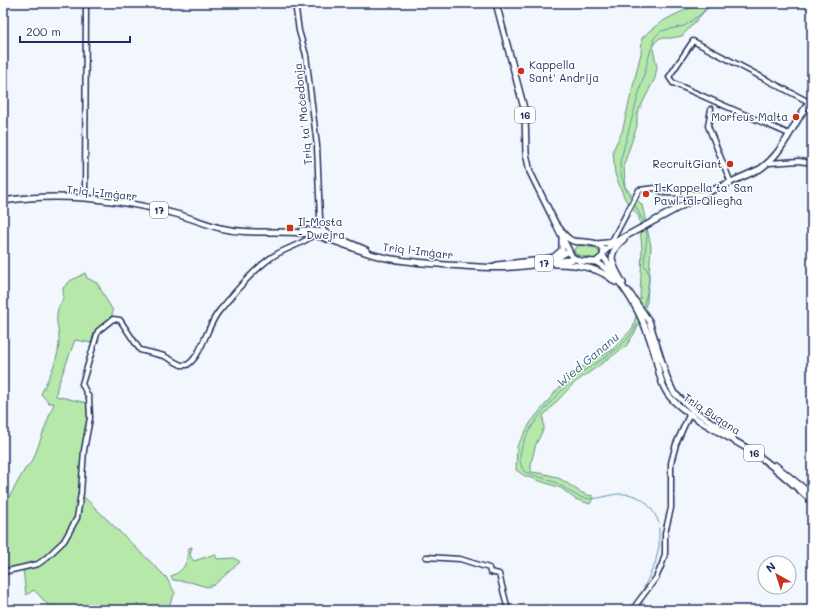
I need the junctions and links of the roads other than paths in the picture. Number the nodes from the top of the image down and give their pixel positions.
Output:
1 (86, 3) edge
2 (295, 3) edge
3 (496, 3) edge
4 (811, 100) edge
5 (710, 109) dead end
6 (789, 134) junction
7 (769, 163) junction
8 (812, 163) edge
9 (731, 183) junction
10 (704, 194) junction
11 (85, 197) junction
12 (3, 200) edge
13 (321, 225) junction
14 (557, 225) junction
15 (324, 232) junction
16 (633, 232) junction
17 (314, 233) junction
18 (575, 241) junction
19 (613, 241) junction
20 (597, 244) junction
21 (569, 250) junction
22 (604, 254) junction
23 (575, 259) junction
24 (538, 261) junction
25 (596, 262) junction
26 (513, 267) junction
27 (623, 284) junction
28 (626, 293) junction
29 (690, 414) junction
30 (812, 495) edge
31 (812, 501) edge
32 (426, 557) dead end
33 (3, 572) edge
34 (508, 610) edge
35 (632, 610) edge

1 - 11 street
2 - 13 street, Triq ta' Maċedonja
3 - 14 main road, 16
4 - 6 main road
4 - 6 street
5 - 9 street
6 - 7 main road
7 - 8 street
7 - 9 main road
9 - 10 main road
10 - 16 main road
10 - 19 street
11 - 12 main road, Triq l-Imġarr / 17
11 - 17 main road, Triq l-Imġarr / 17
12 - 17 main road, Triq l-Imġarr / 17
13 - 15 street
13 - 17 street
14 - 18 main road, 16
14 - 21 main road, 16
14 - 24 main road
15 - 17 main road, Triq l-Imġarr / 17
15 - 24 main road, Triq l-Imġarr / 17
16 - 19 main road
16 - 27 main road
17 - 26 main road, Triq l-Imġarr / 17
17 - 33 street
18 - 20 main road
18 - 21 main road
19 - 20 main road
19 - 22 main road
20 - 22 main road, 16
21 - 23 main road, 16
21 - 24 main road, Triq l-Imġarr / 17
22 - 25 main road
22 - 27 main road, Triq Buqana / 16
23 - 25 main road, 16
23 - 26 main road, Triq l-Imġarr / 17
25 - 28 main road, Triq Buqana / 16
26 - 28 main road
27 - 30 main road, Triq Buqana / 16
28 - 29 main road, Triq Buqana / 16
29 - 31 main road, Triq Buqana / 16
29 - 35 street
32 - 34 street

